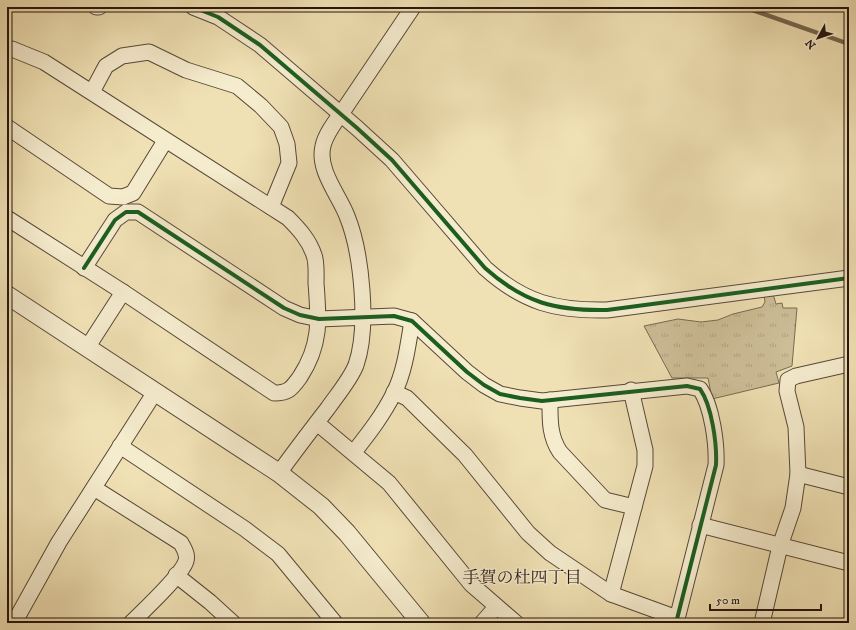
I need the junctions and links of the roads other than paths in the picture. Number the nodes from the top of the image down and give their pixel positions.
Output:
1 (193, 7) edge
2 (413, 7) edge
3 (7, 50) edge
4 (92, 92) junction
5 (341, 114) junction
6 (7, 127) edge
7 (165, 140) junction
8 (270, 207) junction
9 (7, 218) edge
10 (84, 268) junction
11 (849, 278) edge
12 (123, 292) junction
13 (7, 296) edge
14 (362, 318) junction
15 (319, 319) junction
16 (412, 321) junction
17 (87, 348) junction
18 (849, 364) edge
19 (631, 390) junction
20 (155, 392) junction
21 (394, 392) junction
22 (550, 400) junction
23 (317, 423) junction
24 (120, 446) junction
25 (354, 452) junction
26 (278, 473) junction
27 (798, 474) junction
28 (849, 487) edge
29 (94, 488) junction
30 (634, 507) junction
31 (700, 525) junction
32 (780, 546) junction
33 (849, 564) edge
34 (176, 575) junction
35 (611, 594) junction
36 (496, 607) junction
37 (676, 621) edge
38 (14, 623) edge
39 (131, 623) edge
40 (233, 623) edge
41 (335, 623) edge
42 (421, 623) edge
43 (482, 623) edge
44 (516, 623) edge
45 (762, 623) edge

1 - 5 street
2 - 5 street
3 - 4 street
4 - 7 street
4 - 8 street
5 - 11 street
5 - 14 street
6 - 7 street
7 - 8 street
8 - 15 street
9 - 10 street
10 - 12 street
10 - 15 street
12 - 15 street
12 - 17 street
13 - 17 street
14 - 15 street
14 - 16 street
14 - 23 street
16 - 21 street
16 - 22 street
17 - 20 street
18 - 27 street
19 - 22 street
19 - 30 street
19 - 31 street
20 - 24 street
20 - 26 street
21 - 25 street
21 - 35 street
22 - 30 street
23 - 25 street
23 - 26 street
24 - 29 street
24 - 41 street
25 - 36 street
26 - 42 street
27 - 28 street
27 - 32 street
29 - 34 street
29 - 38 street
30 - 35 street
31 - 32 street
31 - 37 street
32 - 33 street
32 - 45 street
34 - 39 street
34 - 40 street
35 - 37 street
36 - 43 street
36 - 44 street

